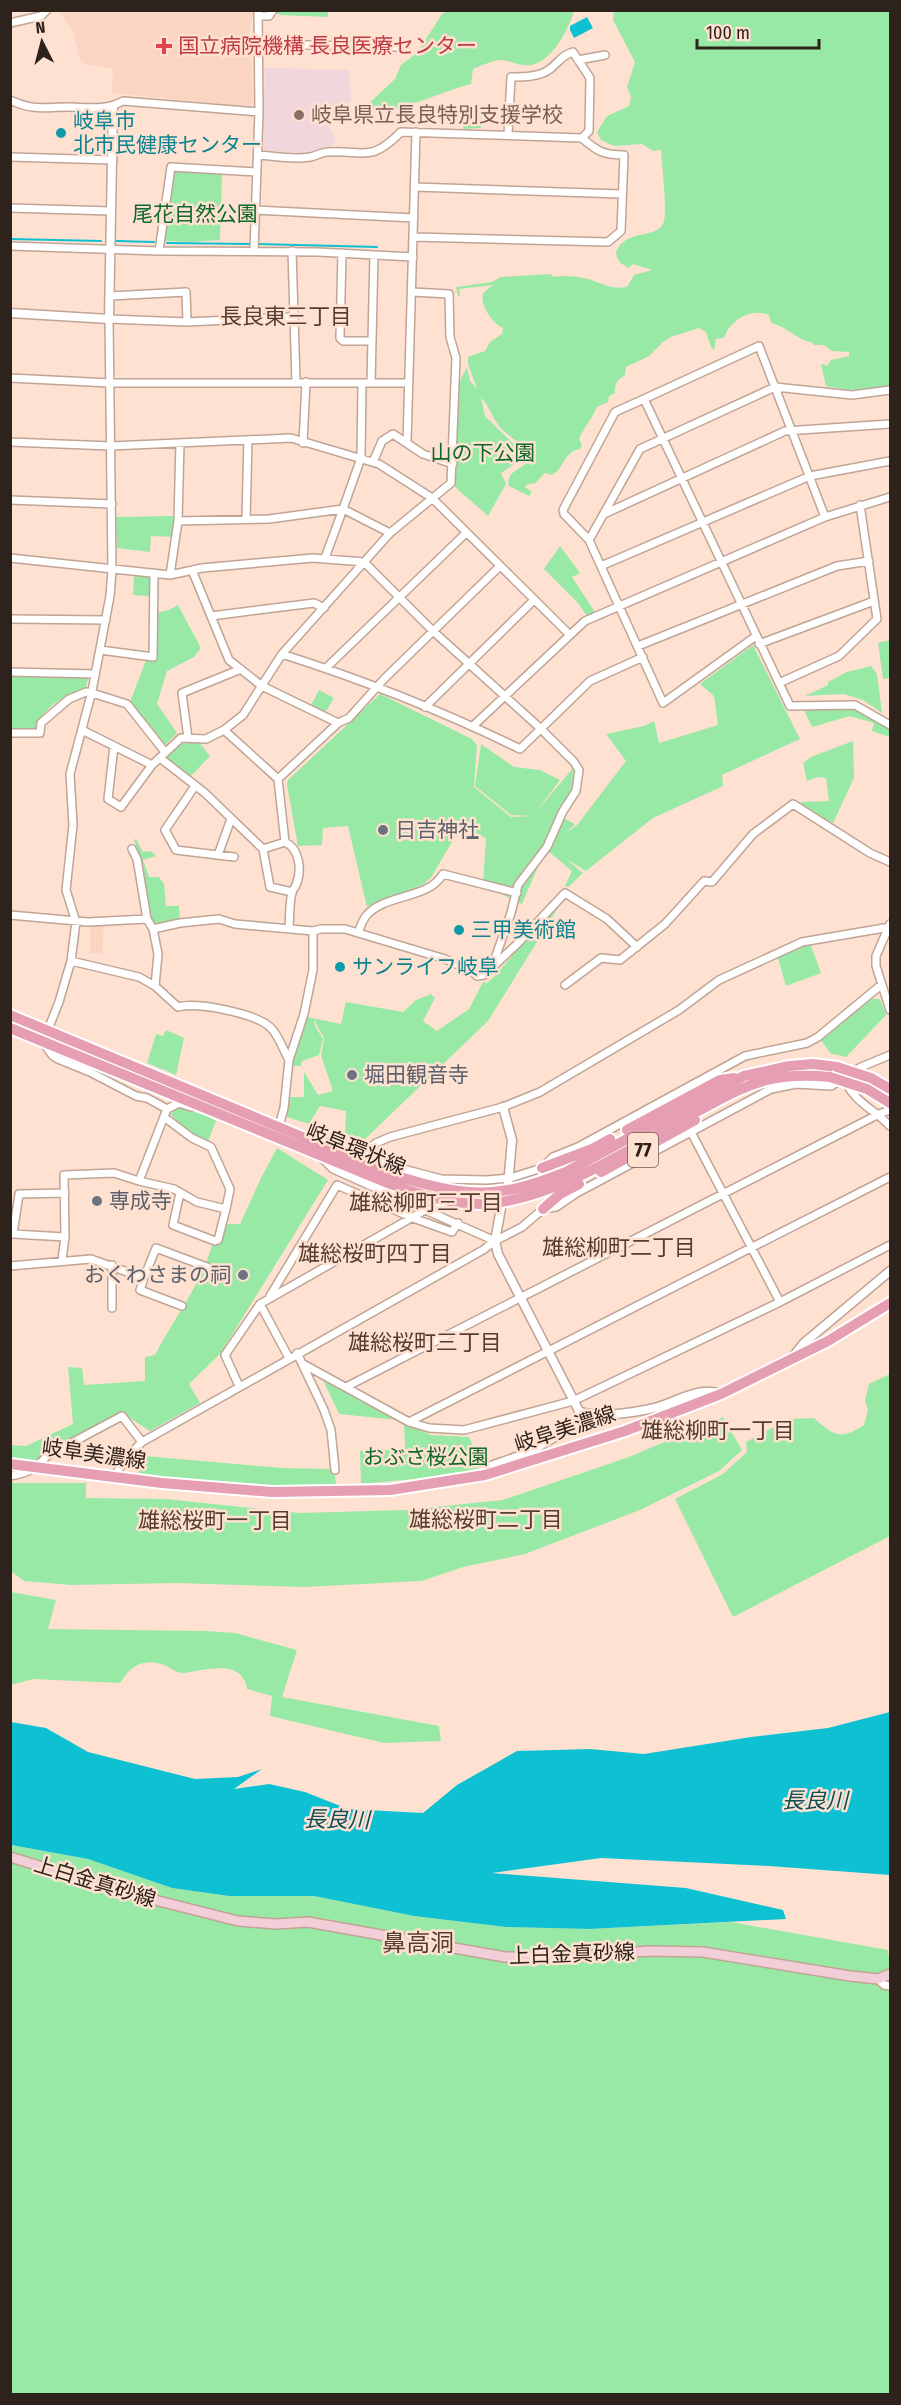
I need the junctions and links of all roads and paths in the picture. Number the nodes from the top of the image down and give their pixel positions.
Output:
1 (47, 10) edge
2 (273, 10) edge
3 (258, 13) edge
4 (10, 23) edge
5 (259, 44) junction
6 (401, 47) dead end
7 (605, 55) dead end
8 (578, 60) junction
9 (10, 100) edge
10 (113, 107) junction
11 (259, 112) junction
12 (416, 132) junction
13 (508, 135) junction
14 (582, 138) junction
15 (258, 155) junction
16 (10, 157) edge
17 (113, 160) junction
18 (257, 172) junction
19 (415, 187) junction
20 (622, 194) junction
21 (10, 208) edge
22 (255, 210) junction
23 (111, 211) junction
24 (414, 218) junction
25 (414, 237) junction
26 (10, 246) edge
27 (254, 246) junction
28 (111, 249) junction
29 (292, 251) junction
30 (159, 252) junction
31 (342, 253) junction
32 (374, 255) junction
33 (413, 257) junction
34 (412, 292) junction
35 (110, 296) junction
36 (10, 314) edge
37 (293, 317) junction
38 (110, 319) junction
39 (187, 322) junction
40 (372, 341) junction
41 (10, 378) edge
42 (296, 382) junction
43 (306, 382) junction
44 (362, 382) junction
45 (110, 383) junction
46 (371, 383) junction
47 (409, 383) junction
48 (775, 387) junction
49 (891, 390) edge
50 (644, 399) junction
51 (891, 424) edge
52 (792, 430) junction
53 (663, 439) junction
54 (248, 440) junction
55 (10, 442) edge
56 (407, 442) junction
57 (180, 443) junction
58 (303, 443) junction
59 (111, 446) junction
60 (361, 458) junction
61 (891, 461) edge
62 (373, 462) junction
63 (453, 464) junction
64 (810, 476) junction
65 (682, 479) junction
66 (891, 497) edge
67 (432, 498) junction
68 (10, 500) edge
69 (112, 504) junction
70 (860, 505) junction
71 (343, 509) junction
72 (604, 514) junction
73 (825, 517) junction
74 (246, 519) junction
75 (178, 521) junction
76 (702, 522) junction
77 (466, 532) junction
78 (390, 533) junction
79 (589, 540) junction
80 (10, 558) edge
81 (325, 558) junction
82 (869, 561) junction
83 (364, 562) junction
84 (720, 563) junction
85 (601, 566) junction
86 (500, 567) junction
87 (112, 570) junction
88 (192, 570) junction
89 (154, 573) junction
90 (170, 575) junction
91 (400, 598) junction
92 (534, 600) junction
93 (874, 601) junction
94 (620, 606) junction
95 (740, 606) junction
96 (324, 608) junction
97 (211, 616) junction
98 (10, 619) edge
99 (106, 620) junction
100 (435, 632) junction
101 (570, 635) junction
102 (756, 636) junction
103 (759, 644) junction
104 (638, 646) junction
105 (100, 650) junction
106 (282, 654) junction
107 (643, 657) junction
108 (470, 664) junction
109 (326, 668) junction
110 (241, 669) junction
111 (10, 672) edge
112 (95, 674) junction
113 (779, 683) junction
114 (262, 686) junction
115 (376, 688) junction
116 (92, 693) junction
117 (506, 696) junction
118 (425, 707) junction
119 (338, 723) junction
120 (891, 725) edge
121 (473, 726) junction
122 (540, 728) junction
123 (82, 730) junction
124 (224, 730) junction
125 (10, 733) edge
126 (188, 738) junction
127 (114, 746) junction
128 (162, 755) junction
129 (152, 765) junction
130 (278, 779) junction
131 (195, 786) junction
132 (231, 819) junction
133 (285, 842) junction
134 (132, 849) dead end
135 (263, 849) junction
136 (218, 855) junction
137 (234, 857) dead end
138 (891, 862) edge
139 (292, 892) junction
140 (517, 893) junction
141 (10, 915) edge
142 (147, 919) junction
143 (76, 922) junction
144 (890, 926) edge
145 (289, 928) junction
146 (153, 929) junction
147 (314, 931) junction
148 (358, 933) junction
149 (889, 935) edge
150 (637, 947) junction
151 (71, 961) junction
152 (492, 967) junction
153 (565, 985) dead end
154 (881, 985) junction
155 (155, 986) junction
156 (890, 1010) edge
157 (10, 1015) edge
158 (10, 1028) edge
159 (46, 1036) junction
160 (891, 1055) edge
161 (289, 1059) junction
162 (744, 1077) junction
163 (844, 1079) junction
164 (158, 1088) junction
165 (742, 1089) junction
166 (891, 1089) edge
167 (891, 1103) edge
168 (503, 1107) junction
169 (167, 1108) junction
170 (211, 1110) junction
171 (891, 1110) edge
172 (879, 1114) junction
173 (164, 1117) junction
174 (279, 1126) junction
175 (891, 1126) edge
176 (691, 1132) junction
177 (317, 1142) junction
178 (364, 1152) junction
179 (318, 1155) junction
180 (542, 1168) junction
181 (891, 1177) edge
182 (139, 1181) junction
183 (509, 1181) junction
184 (64, 1193) junction
185 (180, 1193) junction
186 (723, 1194) junction
187 (501, 1208) dead end
188 (226, 1209) junction
189 (427, 1209) junction
190 (543, 1209) junction
191 (413, 1218) junction
192 (458, 1224) junction
193 (65, 1237) junction
194 (495, 1241) junction
195 (891, 1245) edge
196 (752, 1248) junction
197 (62, 1260) junction
198 (112, 1265) junction
199 (10, 1266) edge
200 (207, 1267) dead end
201 (891, 1271) edge
202 (144, 1278) junction
203 (519, 1298) junction
204 (269, 1299) junction
205 (780, 1302) junction
206 (891, 1303) edge
207 (260, 1304) junction
208 (182, 1306) dead end
209 (112, 1308) dead end
210 (548, 1352) junction
211 (297, 1353) junction
212 (289, 1358) junction
213 (790, 1360) junction
214 (303, 1364) junction
215 (239, 1386) junction
216 (346, 1387) junction
217 (721, 1394) junction
218 (573, 1401) junction
219 (579, 1411) junction
220 (409, 1422) junction
221 (142, 1442) junction
222 (10, 1464) edge
223 (38, 1466) junction
224 (335, 1470) dead end
225 (485, 1474) junction
226 (10, 1476) edge
227 (114, 1477) junction
228 (10, 1857) edge
229 (891, 1974) edge
230 (878, 1979) junction
231 (891, 1986) edge

1 - 4 street
2 - 3 street
3 - 5 street
5 - 6 street
5 - 11 street
7 - 8 street
8 - 13 street
8 - 14 street
9 - 10 street
10 - 11 street
10 - 17 street
11 - 15 street
12 - 13 street
12 - 15 street
12 - 19 street
13 - 14 street
14 - 20 street
15 - 18 street
16 - 17 street
17 - 23 street
18 - 22 street
18 - 30 street
19 - 20 street
19 - 24 street
20 - 25 street
21 - 23 street
22 - 24 street
22 - 27 street
23 - 28 street
24 - 25 street
25 - 33 street
26 - 28 street
27 - 29 street
27 - 30 street
28 - 30 street
28 - 35 street
29 - 31 street
29 - 37 street
31 - 32 street
31 - 40 street
32 - 33 street
32 - 40 street
33 - 34 street
34 - 47 street
34 - 63 street
35 - 38 street
35 - 39 street
36 - 38 street
37 - 39 street
37 - 42 street
38 - 39 street
38 - 45 street
40 - 46 street
41 - 45 street
42 - 43 street
42 - 45 street
43 - 44 street
43 - 58 street
44 - 46 street
44 - 60 street
45 - 59 street
46 - 47 street
47 - 56 street
48 - 49 street
48 - 50 street
48 - 52 street
48 - 53 street
50 - 53 street
50 - 79 street
51 - 52 street
52 - 64 street
52 - 65 street
53 - 65 street
53 - 72 street
54 - 57 street
54 - 58 street
54 - 74 street
55 - 59 street
56 - 62 street
56 - 63 street
57 - 59 street
57 - 75 street
58 - 60 street
59 - 69 street
60 - 62 street
60 - 71 street
61 - 64 street
62 - 67 street
63 - 67 street
64 - 73 street
64 - 76 street
65 - 72 street
65 - 76 street
66 - 70 street
67 - 77 street
67 - 78 street
68 - 69 street
69 - 87 street
70 - 73 street
70 - 82 street
71 - 74 street
71 - 78 street
71 - 81 street
72 - 79 street
73 - 84 street
74 - 75 street
75 - 90 street
76 - 84 street
76 - 85 street
77 - 86 street
77 - 91 street
78 - 83 street
79 - 85 street
80 - 87 street
81 - 83 street
81 - 88 street
82 - 93 street
82 - 95 street
83 - 91 street
83 - 96 street
84 - 94 street
84 - 95 street
85 - 94 street
86 - 92 street
86 - 100 street
87 - 89 street
87 - 99 street
88 - 90 street
88 - 97 street
89 - 90 street
89 - 105 street
91 - 100 street
91 - 109 street
92 - 101 street
92 - 108 street
93 - 103 street
93 - 113 street
94 - 101 street
94 - 104 street
95 - 102 street
95 - 104 street
96 - 97 street
96 - 106 street
97 - 110 street
98 - 99 street
99 - 105 street
100 - 108 street
100 - 115 street
101 - 117 street
102 - 103 street
102 - 107 street
103 - 113 street
104 - 107 street
105 - 112 street
106 - 109 street
106 - 114 street
107 - 122 street
108 - 117 street
108 - 118 street
109 - 115 street
110 - 114 street
110 - 126 street
111 - 112 street
112 - 116 street
113 - 120 street
114 - 119 street
114 - 124 street
115 - 118 street
115 - 119 street
116 - 123 street
116 - 125 street
116 - 128 street
117 - 121 street
117 - 122 street
118 - 121 street
119 - 130 street
121 - 122 street
122 - 140 street
123 - 127 street
123 - 143 street
124 - 126 street
124 - 130 street
126 - 128 street
127 - 129 street
127 - 129 street
128 - 129 street
128 - 131 street
130 - 133 street
131 - 132 street
131 - 136 street
132 - 135 street
132 - 136 street
133 - 135 street
133 - 139 street
134 - 142 street
135 - 139 street
136 - 137 street
138 - 150 street
139 - 145 street
140 - 148 street
140 - 152 street
141 - 143 street
142 - 143 street
142 - 146 street
143 - 151 street
144 - 149 street
144 - 168 street
145 - 146 street
145 - 147 street
146 - 155 street
147 - 148 street
147 - 161 street
148 - 152 street
149 - 154 street
150 - 152 street
150 - 153 street
151 - 155 street
151 - 159 street
154 - 156 street
154 - 180 street
155 - 161 street
157 - 159 main road, 岐阜環状線 / 77
158 - 159 main road, 岐阜環状線 / 77
159 - 164 main road, 岐阜環状線 / 77
159 - 169 street
159 - 174 main road, 岐阜環状線 / 77
160 - 163 street
161 - 174 street
162 - 166 main road, 岐阜環状線 / 77, bridge
162 - 177 main road, 岐阜環状線 / 77
162 - 180 main road, 77
163 - 172 street
163 - 176 street
164 - 169 street
164 - 170 main road, 岐阜環状線 / 77
165 - 167 main road, 岐阜環状線 / 77, bridge
165 - 179 main road, 岐阜環状線 / 77
165 - 190 main road, 77
168 - 178 street
168 - 183 street
169 - 170 street
169 - 173 street
170 - 179 main road, 岐阜環状線 / 77
171 - 172 street
172 - 175 street
172 - 186 street
173 - 182 street
173 - 188 street
174 - 177 main road, 岐阜環状線 / 77
176 - 186 street
176 - 190 street
177 - 178 street
178 - 183 street
179 - 189 street
180 - 183 street
181 - 196 street
182 - 184 street
182 - 185 street
184 - 193 street
184 - 193 street
185 - 188 street
185 - 188 street
186 - 196 street
186 - 203 street
187 - 194 street
189 - 191 street
189 - 192 street
190 - 194 street
191 - 192 street
191 - 204 street
191 - 204 street
192 - 194 street
193 - 197 street
194 - 203 street
194 - 211 street
195 - 205 street
196 - 205 street
196 - 210 street
197 - 198 street
197 - 199 street
198 - 202 street
198 - 209 street
200 - 202 street
201 - 213 street
202 - 208 street
203 - 210 street
203 - 216 street
204 - 207 street
205 - 218 street
206 - 213 main road, 岐阜美濃線
207 - 212 street
207 - 215 street
210 - 218 street
210 - 220 street
211 - 212 street
211 - 214 street
212 - 215 street
213 - 217 main road, 岐阜美濃線
214 - 216 street
214 - 224 street
215 - 221 street
216 - 220 street
217 - 219 street
217 - 225 main road, 岐阜美濃線
218 - 219 street
218 - 220 street
219 - 225 street
221 - 223 street
221 - 227 street
222 - 223 main road, 岐阜美濃線
223 - 226 street
223 - 227 main road, 岐阜美濃線
225 - 227 main road, 岐阜美濃線
228 - 230 main road, 上白金真砂線
229 - 230 main road, 上白金真砂線
230 - 231 street

